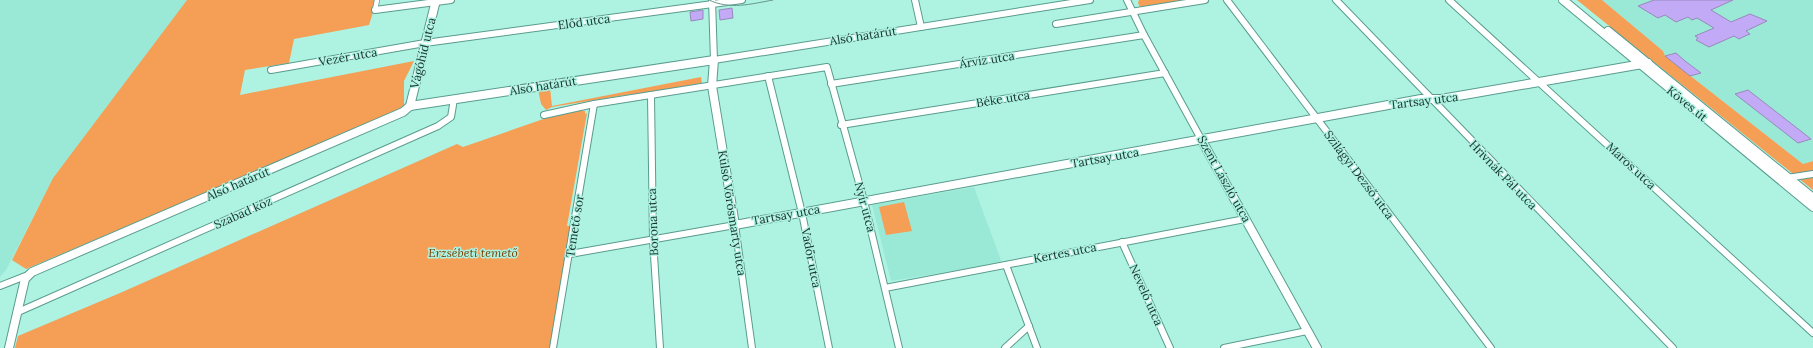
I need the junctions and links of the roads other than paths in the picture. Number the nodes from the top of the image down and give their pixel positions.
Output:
1 (377, 0) edge
2 (451, 0) edge
3 (742, 0) edge
4 (915, 0) edge
5 (1090, 0) edge
6 (1127, 0) edge
7 (1205, 0) edge
8 (1227, 0) edge
9 (1336, 0) edge
10 (1449, 0) edge
11 (1562, 0) edge
12 (1570, 0) edge
13 (436, 1) edge
14 (712, 2) edge
15 (375, 10) joint
16 (1131, 11) junction
17 (1056, 24) dead end
18 (921, 27) junction
19 (1144, 35) junction
20 (425, 43) junction
21 (714, 60) junction
22 (1644, 64) junction
23 (271, 70) dead end
24 (1165, 73) junction
25 (768, 76) junction
26 (712, 82) junction
27 (1540, 82) junction
28 (831, 84) junction
29 (651, 95) junction
30 (1430, 99) junction
31 (454, 100) junction
32 (594, 104) junction
33 (410, 106) junction
34 (544, 115) dead end
35 (1316, 118) junction
36 (841, 125) junction
37 (1201, 139) junction
38 (1813, 174) edge
39 (1784, 179) junction
40 (1813, 198) edge
41 (864, 201) junction
42 (1813, 207) edge
43 (802, 212) junction
44 (1245, 219) junction
45 (735, 225) junction
46 (653, 240) junction
47 (1122, 242) junction
48 (570, 254) junction
49 (1006, 265) junction
50 (28, 275) junction
51 (0, 286) edge
52 (885, 288) junction
53 (18, 312) junction
54 (1029, 326) junction
55 (1307, 330) junction
56 (1813, 333) edge
57 (9, 348) edge
58 (553, 348) edge
59 (660, 348) edge
60 (752, 348) edge
61 (829, 348) edge
62 (899, 348) edge
63 (1005, 348) edge
64 (1037, 348) edge
65 (1170, 348) edge
66 (1224, 348) edge
67 (1317, 348) edge
68 (1491, 348) edge
69 (1672, 348) edge

1 - 15 street
2 - 13 street
3 - 14 street, Előd utca
4 - 18 street
5 - 18 street, Alsó határút
6 - 16 street, Szent László utca
7 - 16 street
8 - 35 street, Szilágyi Dezső utca
9 - 30 street, Hrivnák Pál utca
10 - 27 street, Maros utca
11 - 22 street, Köves út
12 - 22 street, Köves út
13 - 15 street
13 - 20 street, Vágóhíd utca
14 - 20 street, Előd utca
14 - 21 street
16 - 17 street
16 - 19 street, Szent László utca
18 - 21 street, Alsó határút
19 - 24 street, Szent László utca
19 - 28 street, Árvíz utca
20 - 23 street, Vezér utca
20 - 33 street, Vágóhíd utca
21 - 26 street, Külső Vörösmarty utca
21 - 31 street, Alsó határút
22 - 27 street, Tartsay utca
22 - 39 street, Köves út
22 - 39 street, Köves út
24 - 36 street, Béke utca
24 - 37 street, Szent László utca
25 - 26 street
25 - 28 street, Nyír utca
25 - 43 street, Vadőr utca
26 - 29 street
26 - 45 street, Külső Vörösmarty utca
27 - 30 street, Tartsay utca
27 - 56 street, Maros utca
28 - 36 street, Nyír utca
29 - 32 street
29 - 46 street, Borona utca
30 - 35 street, Tartsay utca
30 - 69 street, Hrivnák Pál utca
31 - 33 street, Alsó határút
31 - 53 street, Szabad köz
32 - 34 street
32 - 48 street, Temető sor
33 - 50 street, Alsó határút
35 - 37 street, Tartsay utca
35 - 68 street, Szilágyi Dezső utca
36 - 41 street, Nyír utca
37 - 41 street, Tartsay utca
37 - 44 street, Szent László utca
38 - 39 street
39 - 40 street, Köves út
39 - 42 street, Köves út
41 - 43 street, Tartsay utca
41 - 52 street, Nyír utca
43 - 45 street, Tartsay utca
43 - 61 street, Vadőr utca
44 - 47 street, Kertes utca
44 - 55 street, Szent László utca
45 - 46 street, Tartsay utca
45 - 60 street, Külső Vörösmarty utca
46 - 48 street, Tartsay utca
46 - 59 street, Borona utca
47 - 49 street, Kertes utca
47 - 65 street, Nevelő utca
48 - 58 street, Temető sor
49 - 52 street, Kertes utca
49 - 54 street
50 - 51 street
50 - 53 street
52 - 62 street, Nyír utca
53 - 57 street
54 - 63 street
54 - 64 street
55 - 66 street
55 - 67 street, Szent László utca

